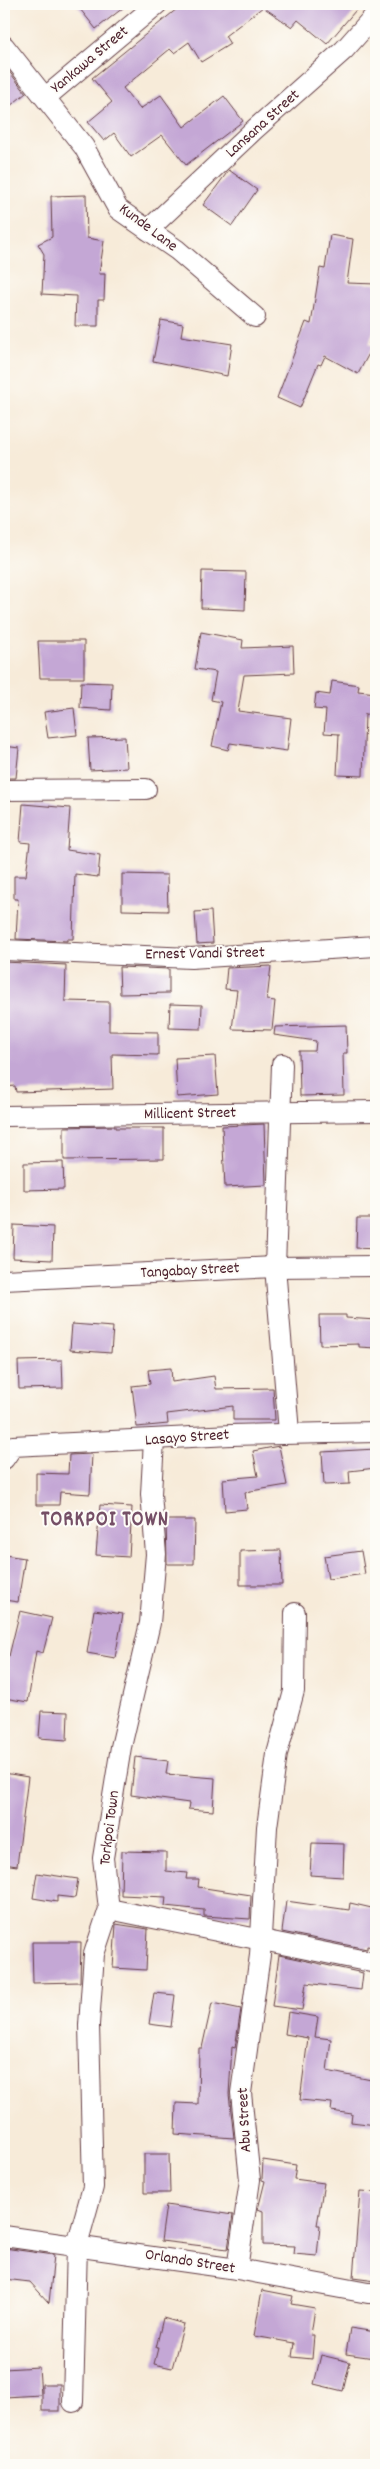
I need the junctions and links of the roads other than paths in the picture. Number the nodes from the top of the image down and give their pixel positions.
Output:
1 (157, 4) edge
2 (376, 14) edge
3 (4, 46) edge
4 (46, 96) junction
5 (148, 230) junction
6 (255, 316) dead end
7 (146, 789) dead end
8 (4, 790) edge
9 (376, 946) edge
10 (4, 950) edge
11 (282, 1064) dead end
12 (376, 1111) edge
13 (280, 1112) junction
14 (4, 1116) edge
15 (376, 1266) edge
16 (275, 1267) junction
17 (4, 1280) edge
18 (289, 1432) junction
19 (376, 1432) edge
20 (154, 1440) junction
21 (4, 1459) edge
22 (295, 1612) dead end
23 (109, 1909) junction
24 (261, 1941) junction
25 (376, 1963) edge
26 (4, 2236) edge
27 (78, 2245) junction
28 (237, 2269) junction
29 (376, 2292) edge
30 (74, 2402) dead end

1 - 4 street, Yankawa Street
2 - 5 street, Lansana Street
3 - 4 street, Kunde Lane
4 - 5 street, Kunde Lane
5 - 6 street, Kunde Lane
7 - 8 street
9 - 10 street, Ernest Vandi Street
11 - 13 street
12 - 13 street, Millicent Street
13 - 14 street, Millicent Street
13 - 16 street
15 - 16 street, Tangabay Street
16 - 17 street, Tangabay Street
16 - 18 street
18 - 19 street, Lasayo Street
18 - 20 street, Lasayo Street
20 - 21 street, Lasayo Street
20 - 23 street, Torkpoi Town
22 - 24 street, Abu Street
23 - 24 street
23 - 27 street, Torkpoi Town
24 - 25 street
24 - 28 street, Abu Street
26 - 27 street, Orlando Street
27 - 28 street, Orlando Street
27 - 30 street, Torkpoi Town
28 - 29 street, Orlando Street

